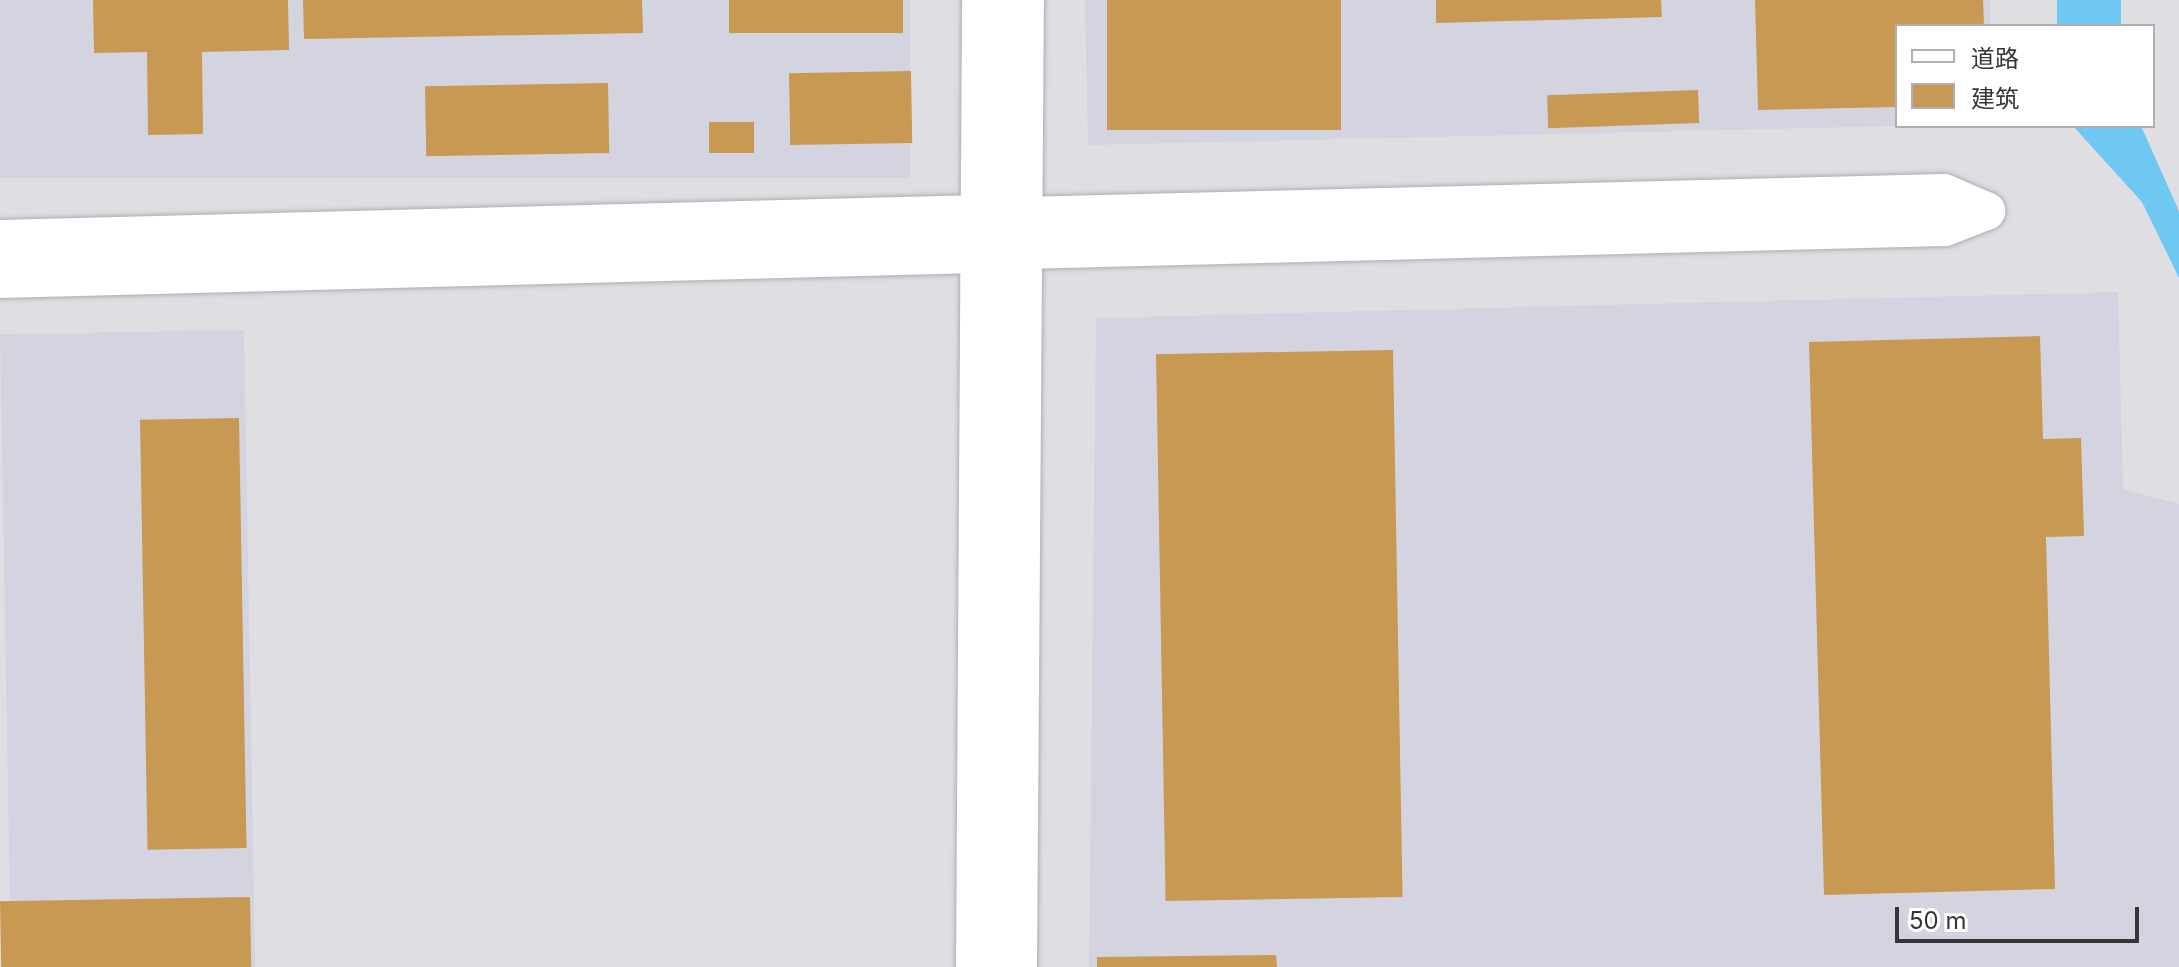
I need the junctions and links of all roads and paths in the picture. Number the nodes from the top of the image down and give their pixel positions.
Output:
1 (984, 0) edge
2 (1022, 0) edge
3 (1003, 233) junction
4 (0, 242) edge
5 (0, 276) edge
6 (978, 967) edge
7 (1015, 967) edge

1 - 3 main road
2 - 3 main road
3 - 3 street
3 - 4 main road
3 - 5 main road
3 - 6 main road
3 - 7 main road

